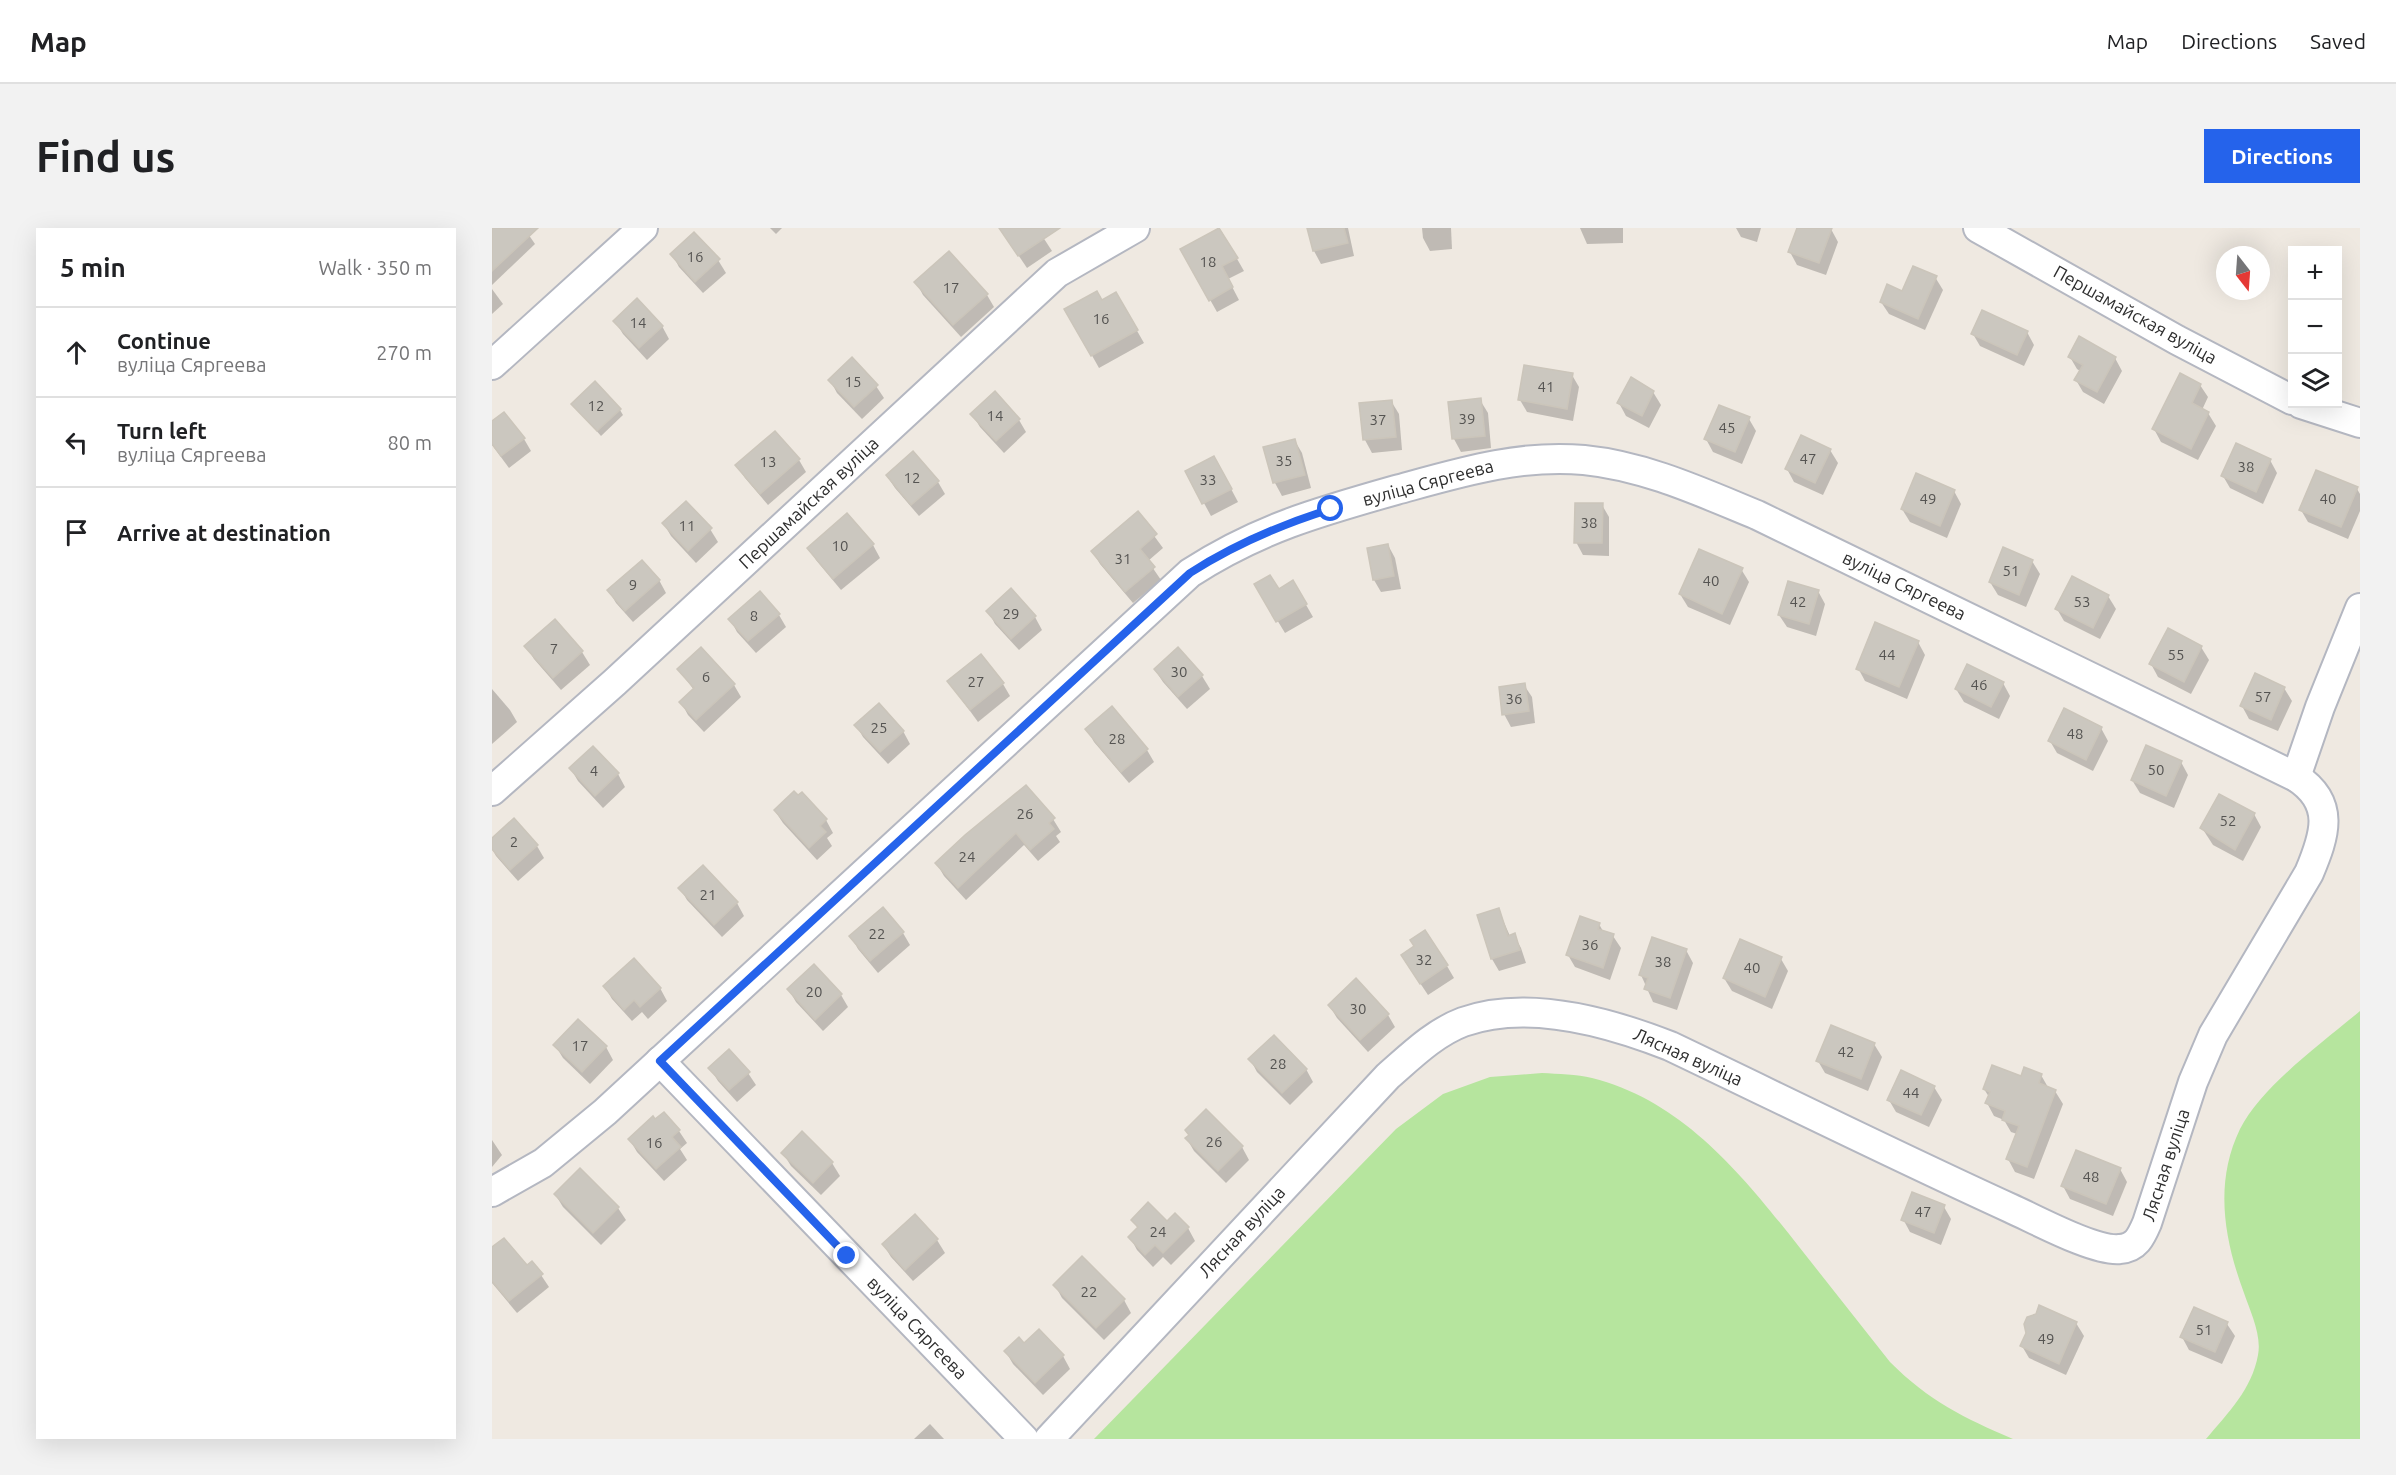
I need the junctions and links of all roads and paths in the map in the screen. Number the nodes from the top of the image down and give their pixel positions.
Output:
1 (643, 228) edge
2 (1135, 228) edge
3 (1978, 228) edge
4 (492, 365) edge
5 (2288, 398) edge
6 (2313, 408) edge
7 (2360, 423) edge
8 (2360, 608) edge
9 (2296, 777) junction
10 (492, 791) edge
11 (2213, 1035) joint
12 (660, 1061) junction
13 (492, 1192) edge
14 (1024, 1439) edge
15 (1050, 1439) edge

1 - 4 street
2 - 10 street, Першамайская вуліца
3 - 5 street, Першамайская вуліца
6 - 7 street
8 - 9 street
9 - 11 street, вуліца Сяргеева
9 - 12 street, вуліца Сяргеева
11 - 15 street, Лясная вуліца
12 - 13 street, вуліца Сяргеева
12 - 14 street, вуліца Сяргеева

